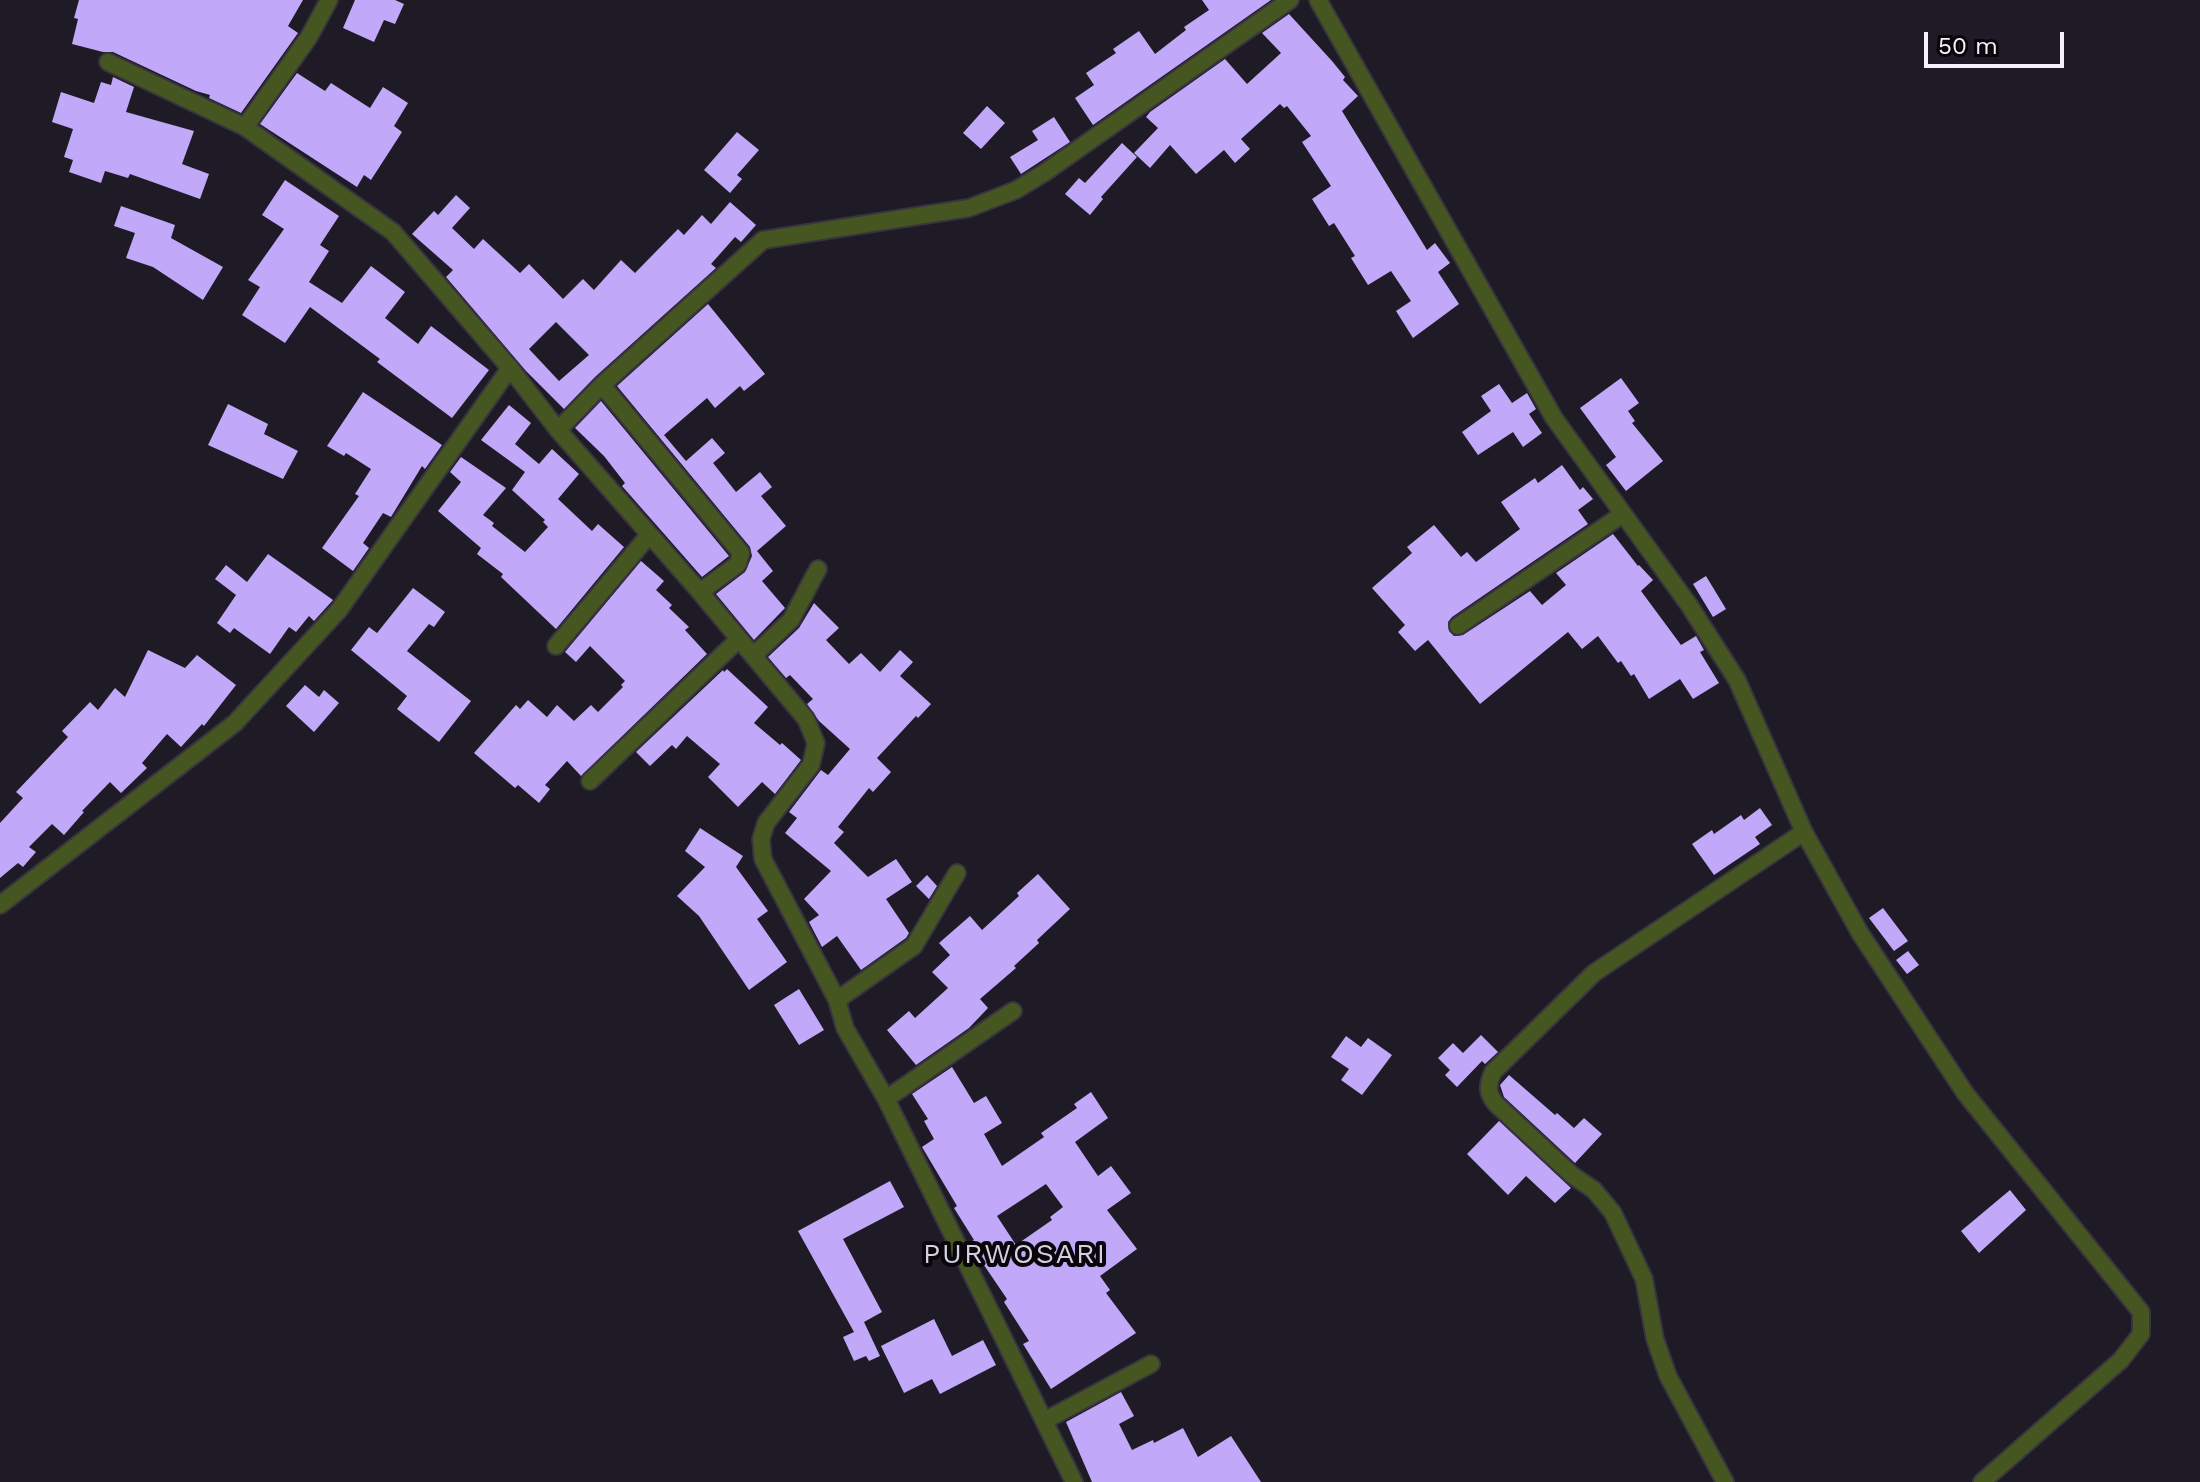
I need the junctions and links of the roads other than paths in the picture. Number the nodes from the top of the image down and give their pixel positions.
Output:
1 (329, 0) edge
2 (1290, 0) edge
3 (1318, 0) edge
4 (108, 62) dead end
5 (245, 127) junction
6 (510, 368) junction
7 (602, 385) junction
8 (558, 430) junction
9 (1623, 514) junction
10 (649, 535) junction
11 (818, 569) dead end
12 (700, 592) junction
13 (1458, 626) dead end
14 (739, 639) junction
15 (556, 646) dead end
16 (753, 656) junction
17 (590, 781) dead end
18 (1804, 832) junction
19 (957, 873) dead end
20 (0, 905) edge
21 (837, 1000) junction
22 (1013, 1011) dead end
23 (886, 1099) junction
24 (1151, 1364) dead end
25 (1044, 1421) junction
26 (1074, 1482) edge
27 (1725, 1482) edge
28 (1982, 1482) edge

1 - 5 street
2 - 7 street
3 - 9 street
4 - 5 street
5 - 6 street
6 - 8 street
6 - 20 street
7 - 8 street
7 - 12 street
8 - 10 street
9 - 13 street
9 - 18 street
10 - 12 street
10 - 15 street
11 - 16 street
12 - 14 street
14 - 16 street
14 - 17 street
16 - 21 street
18 - 27 street
18 - 28 street
19 - 21 street
21 - 23 street
22 - 23 street
23 - 25 street
24 - 25 street
25 - 26 street

